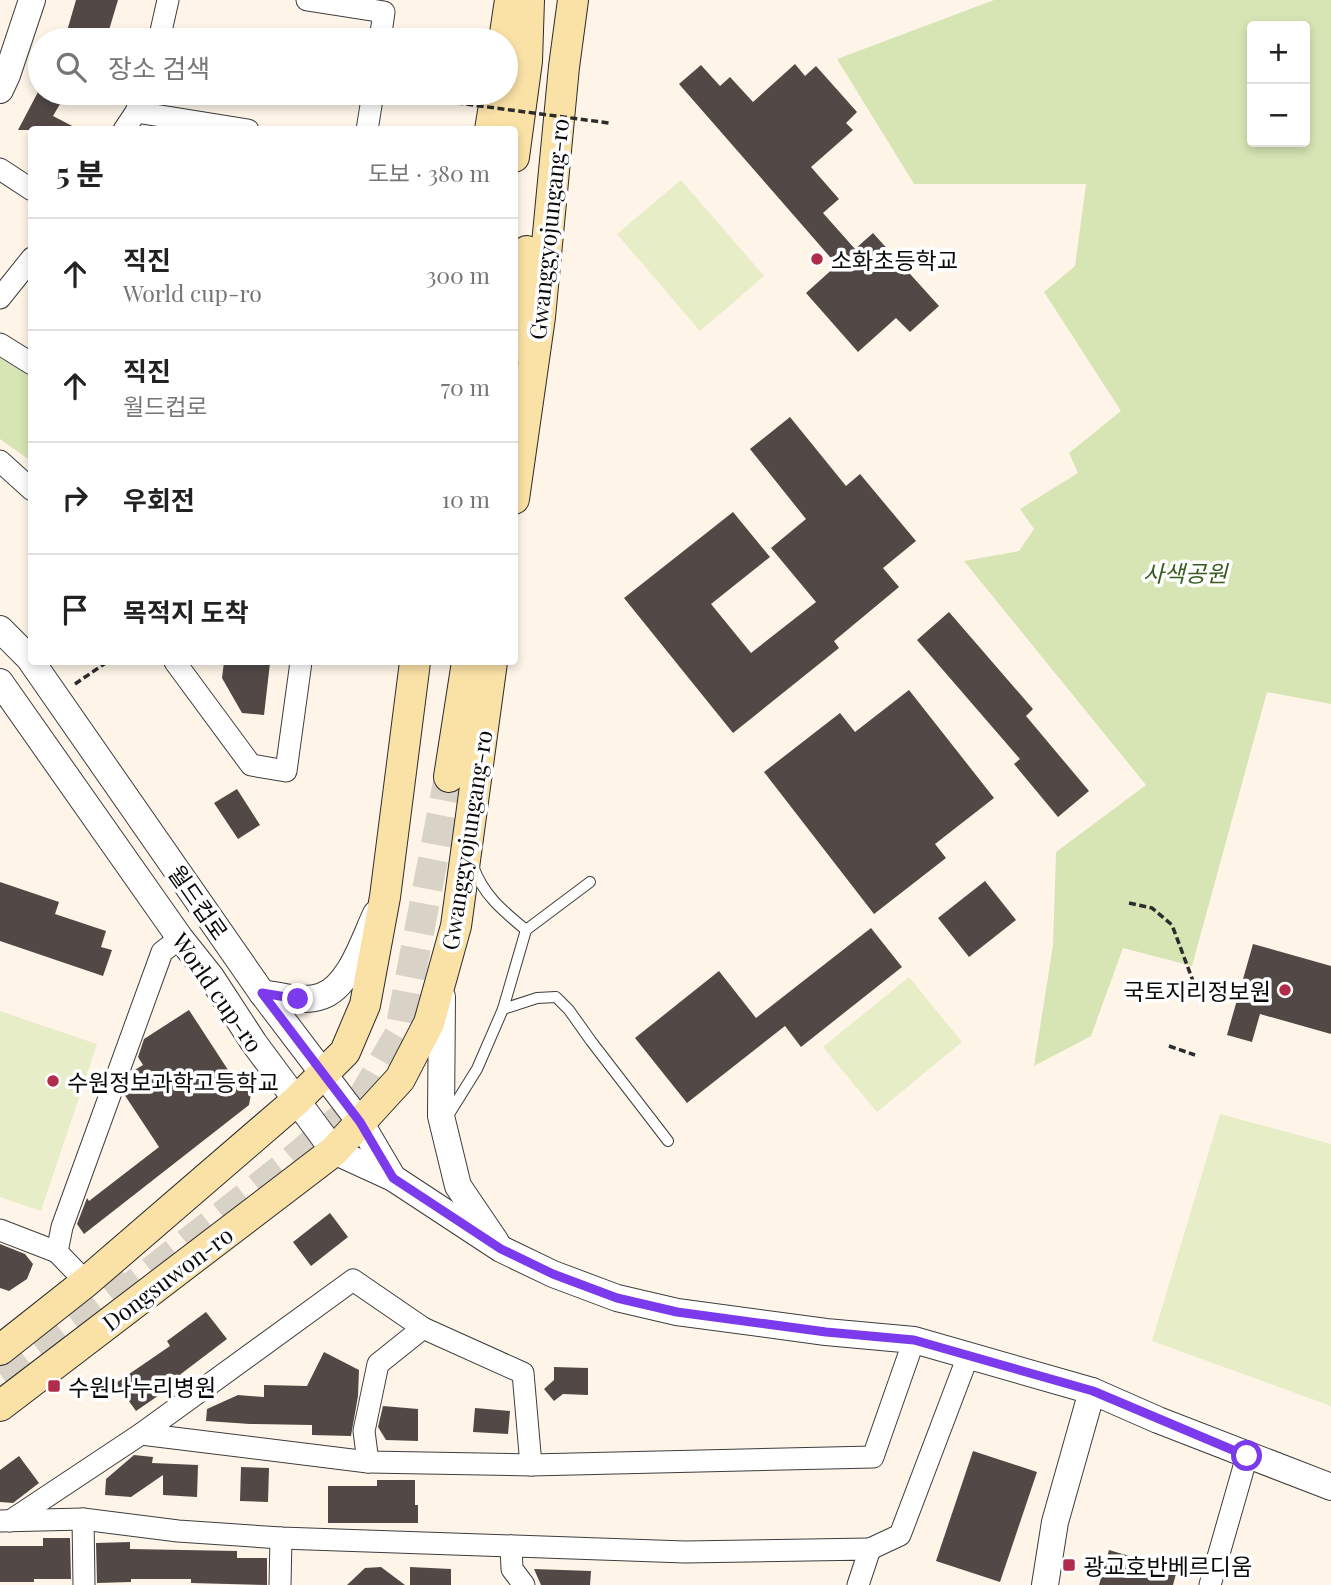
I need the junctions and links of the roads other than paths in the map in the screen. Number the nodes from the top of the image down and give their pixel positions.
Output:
1 (32, 0) edge
2 (168, 0) edge
3 (307, 0) edge
4 (556, 0) edge
5 (573, 0) edge
6 (514, 1) edge
7 (162, 28) edge
8 (382, 28) edge
9 (507, 28) edge
10 (0, 90) edge
11 (371, 105) edge
12 (494, 105) edge
13 (134, 112) edge
14 (223, 126) edge
15 (368, 126) edge
16 (491, 126) edge
17 (518, 127) edge
18 (0, 169) edge
19 (28, 187) edge
20 (28, 263) edge
21 (0, 298) edge
22 (518, 315) edge
23 (0, 344) edge
24 (28, 362) edge
25 (0, 461) edge
26 (518, 471) edge
27 (28, 487) edge
28 (0, 629) edge
29 (28, 658) edge
30 (33, 665) edge
31 (177, 665) edge
32 (301, 665) edge
33 (415, 665) edge
34 (448, 665) edge
35 (466, 665) edge
36 (492, 665) edge
37 (0, 682) edge
38 (467, 849) junction
39 (590, 882) dead end
40 (385, 897) junction
41 (526, 930) junction
42 (180, 938) junction
43 (441, 979) junction
44 (262, 993) junction
45 (503, 1009) junction
46 (323, 1074) junction
47 (296, 1101) junction
48 (360, 1122) junction
49 (444, 1128) junction
50 (668, 1142) dead end
51 (334, 1151) junction
52 (393, 1178) junction
53 (0, 1230) edge
54 (501, 1249) junction
55 (57, 1252) junction
56 (86, 1282) junction
57 (423, 1328) junction
58 (914, 1340) junction
59 (0, 1350) edge
60 (968, 1356) junction
61 (1093, 1391) junction
62 (0, 1406) edge
63 (141, 1434) junction
64 (1247, 1456) junction
65 (368, 1462) junction
66 (531, 1465) junction
67 (1331, 1487) edge
68 (83, 1519) junction
69 (5, 1521) edge
70 (281, 1538) junction
71 (511, 1546) junction
72 (870, 1549) junction
73 (84, 1585) edge
74 (280, 1585) edge
75 (523, 1585) edge
76 (858, 1585) edge
77 (1045, 1585) edge
78 (1210, 1585) edge

1 - 10 street
2 - 7 street
3 - 8 street
4 - 22 main road
5 - 26 main road, Gwanggyojungang-ro
6 - 9 main road
6 - 17 main road
11 - 15 street
12 - 16 main road
13 - 14 street
18 - 19 street
20 - 21 street
23 - 24 street
25 - 27 street
28 - 29 street, 월드컵로
30 - 44 street, 월드컵로
31 - 32 street
33 - 40 main road
34 - 35 main road
36 - 38 main road, Gwanggyojungang-ro
37 - 42 street, World cup-ro
38 - 41 lane
38 - 43 main road, Gwanggyojungang-ro
39 - 41 lane
40 - 44 street
40 - 46 main road
41 - 45 lane
42 - 47 street, World cup-ro
42 - 55 street
43 - 48 main road, Gwanggyojungang-ro
43 - 49 street
44 - 46 street, 월드컵로
45 - 49 lane
45 - 50 lane
46 - 47 main road
46 - 48 street, 월드컵로
47 - 51 street, World cup-ro
47 - 56 main road, Dongsuwon-ro
48 - 51 main road, Gwanggyojungang-ro
48 - 52 street, 월드컵로
49 - 54 street
51 - 52 street, World cup-ro
51 - 62 main road, Dongsuwon-ro
52 - 54 street, World cup-ro
53 - 55 street
54 - 58 street, World cup-ro
55 - 56 street
56 - 59 main road, Dongsuwon-ro
57 - 63 street
57 - 65 street
57 - 66 street
58 - 60 street, World cup-ro
58 - 66 street
60 - 61 street, World cup-ro
60 - 72 street
61 - 64 street, World cup-ro
61 - 77 street
63 - 65 street
63 - 69 street
64 - 67 street, World cup-ro
64 - 78 street
65 - 66 street
68 - 69 street
68 - 70 street
68 - 73 street
70 - 71 street
70 - 74 street
71 - 72 street
71 - 75 street
72 - 76 street

